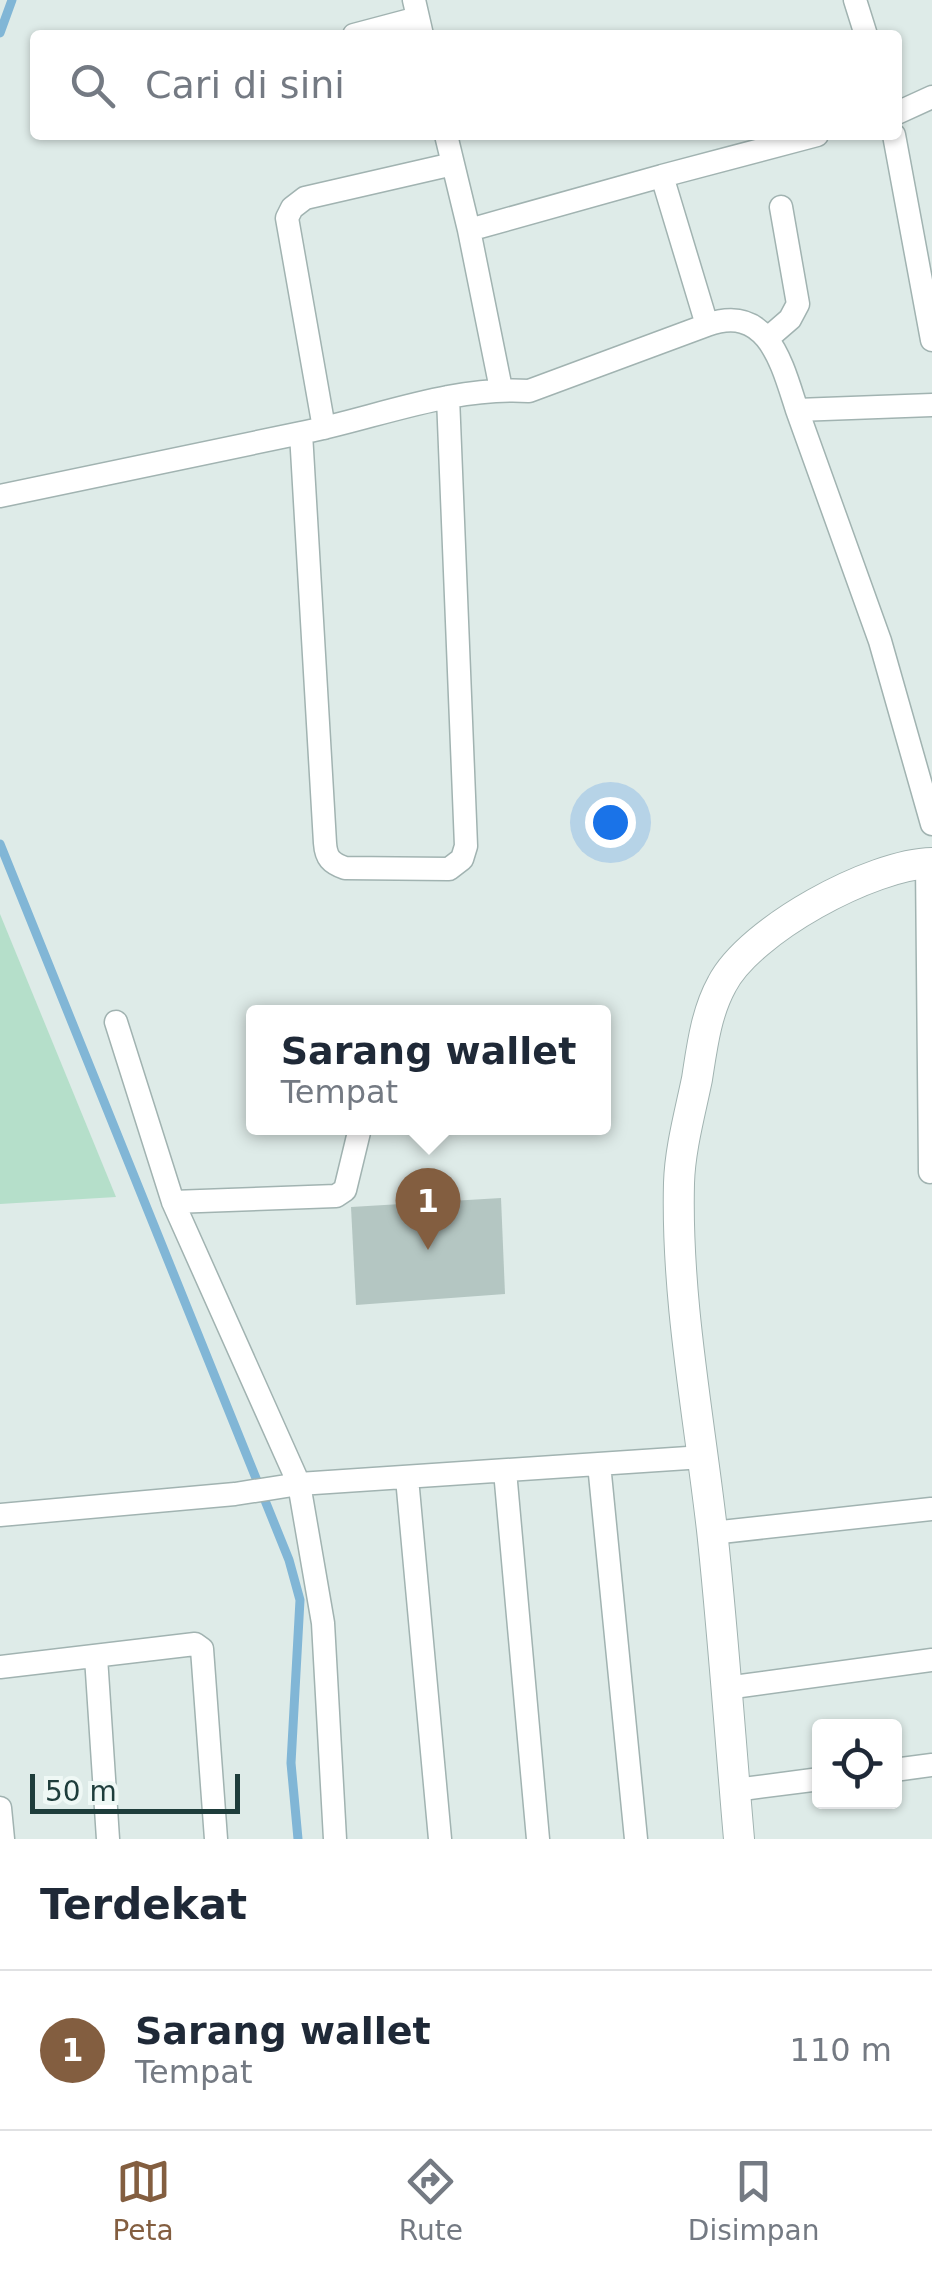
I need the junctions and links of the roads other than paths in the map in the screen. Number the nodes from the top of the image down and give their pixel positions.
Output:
1 (855, 0) edge
2 (418, 18) edge
3 (373, 30) edge
4 (864, 30) edge
5 (932, 97) edge
6 (902, 110) edge
7 (447, 140) edge
8 (798, 140) edge
9 (895, 140) edge
10 (453, 164) junction
11 (662, 176) junction
12 (780, 207) dead end
13 (469, 230) junction
14 (707, 325) junction
15 (768, 338) junction
16 (932, 340) edge
17 (501, 389) junction
18 (448, 397) junction
19 (932, 405) edge
20 (797, 410) junction
21 (312, 430) junction
22 (0, 496) edge
23 (932, 824) edge
24 (930, 863) edge
25 (116, 1022) dead end
26 (358, 1135) edge
27 (930, 1172) edge
28 (173, 1202) junction
29 (703, 1457) junction
30 (599, 1464) junction
31 (505, 1471) junction
32 (407, 1478) junction
33 (290, 1486) junction
34 (932, 1510) edge
35 (0, 1515) edge
36 (712, 1533) junction
37 (96, 1656) junction
38 (932, 1660) edge
39 (0, 1666) edge
40 (726, 1688) junction
41 (932, 1765) edge
42 (902, 1769) edge
43 (812, 1781) edge
44 (735, 1790) junction
45 (0, 1808) edge
46 (3, 1839) edge
47 (108, 1839) edge
48 (216, 1839) edge
49 (335, 1839) edge
50 (440, 1839) edge
51 (538, 1839) edge
52 (636, 1839) edge
53 (739, 1839) edge

1 - 4 street
2 - 3 street
5 - 6 street
7 - 10 street
8 - 11 street
9 - 16 street
10 - 13 street
10 - 21 street
11 - 13 street
11 - 14 street
12 - 15 street
13 - 17 street
14 - 15 street
14 - 17 street
15 - 20 street
17 - 18 street
18 - 21 street
18 - 21 street
19 - 20 street
20 - 23 street
21 - 22 street
24 - 27 street
24 - 29 street
25 - 28 street
26 - 28 street
28 - 33 street
29 - 30 street
29 - 36 street
30 - 31 street
30 - 52 street
31 - 32 street
31 - 51 street
32 - 33 street
32 - 50 street
33 - 35 street
33 - 49 street
34 - 36 street
36 - 40 street
37 - 39 street
37 - 47 street
37 - 48 street
38 - 40 street
40 - 44 street
41 - 42 street
43 - 44 street
44 - 53 street
45 - 46 street

